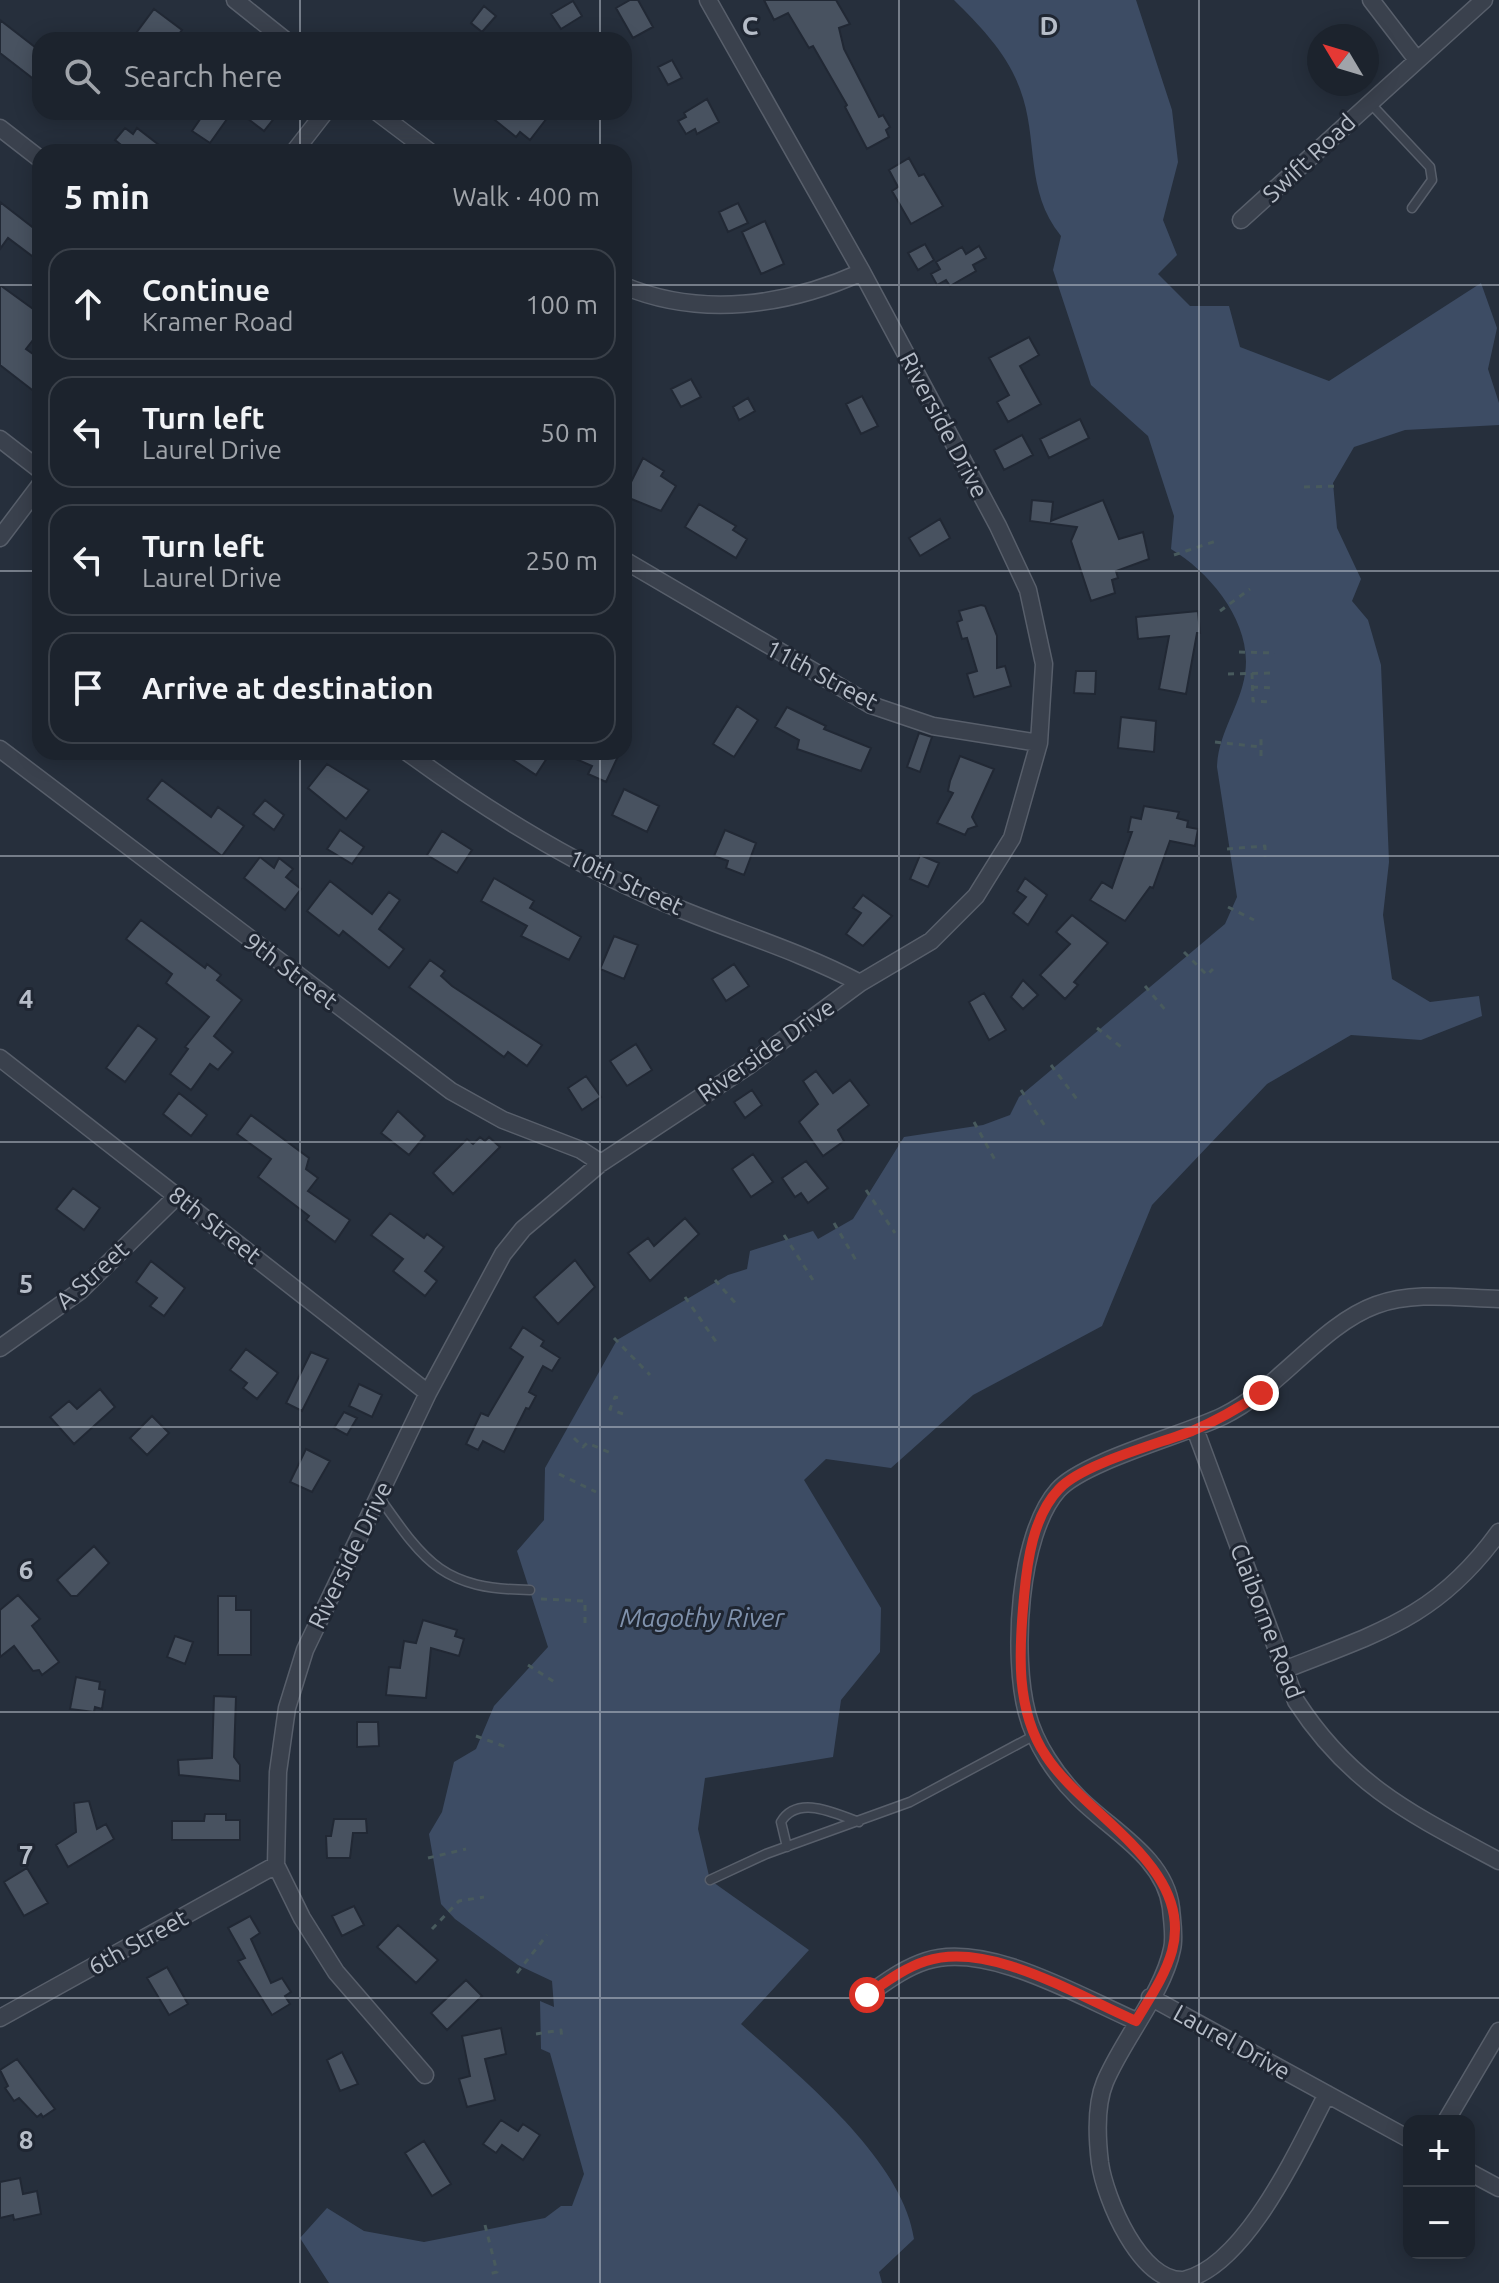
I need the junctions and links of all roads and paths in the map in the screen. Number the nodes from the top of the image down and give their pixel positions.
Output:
1 (235, 0) edge
2 (708, 0) edge
3 (1371, 0) edge
4 (1484, 0) edge
5 (275, 32) edge
6 (1417, 60) junction
7 (1369, 103) junction
8 (319, 120) edge
9 (388, 120) edge
10 (0, 128) edge
11 (300, 144) edge
12 (419, 144) edge
13 (32, 153) edge
14 (1412, 208) dead end
15 (1241, 220) dead end
16 (862, 272) junction
17 (632, 289) edge
18 (0, 439) edge
19 (32, 464) edge
20 (1339, 486) dead end
21 (1304, 487) dead end
22 (32, 496) edge
23 (0, 538) edge
24 (1216, 541) dead end
25 (1174, 555) dead end
26 (632, 565) edge
27 (1250, 589) dead end
28 (1220, 611) dead end
29 (1239, 652) dead end
30 (1275, 653) dead end
31 (1252, 673) junction
32 (1274, 673) dead end
33 (1228, 674) dead end
34 (1252, 687) junction
35 (1274, 688) dead end
36 (1272, 702) dead end
37 (1261, 739) dead end
38 (1215, 742) dead end
39 (1039, 743) junction
40 (1261, 747) junction
41 (0, 749) edge
42 (1261, 756) dead end
43 (419, 760) edge
44 (1227, 849) dead end
45 (1265, 857) dead end
46 (1228, 907) dead end
47 (1254, 920) dead end
48 (1184, 952) dead end
49 (1213, 969) dead end
50 (860, 983) junction
51 (1145, 986) dead end
52 (1167, 1012) dead end
53 (1097, 1028) dead end
54 (1125, 1050) dead end
55 (0, 1058) edge
56 (1051, 1065) dead end
57 (1021, 1090) dead end
58 (1079, 1102) dead end
59 (974, 1122) dead end
60 (1045, 1126) dead end
61 (995, 1160) dead end
62 (601, 1163) junction
63 (866, 1190) dead end
64 (178, 1195) junction
65 (834, 1223) dead end
66 (895, 1233) dead end
67 (784, 1235) dead end
68 (857, 1262) dead end
69 (715, 1280) dead end
70 (813, 1280) dead end
71 (685, 1297) dead end
72 (1499, 1299) edge
73 (739, 1307) dead end
74 (614, 1338) dead end
75 (719, 1346) dead end
76 (0, 1348) edge
77 (650, 1375) dead end
78 (428, 1393) junction
79 (623, 1399) dead end
80 (605, 1401) dead end
81 (613, 1403) junction
82 (623, 1414) dead end
83 (1195, 1429) junction
84 (574, 1438) dead end
85 (611, 1453) dead end
86 (559, 1474) dead end
87 (596, 1492) dead end
88 (379, 1497) junction
89 (1499, 1532) edge
90 (529, 1594) joint
91 (585, 1629) dead end
92 (528, 1665) dead end
93 (1284, 1670) junction
94 (556, 1683) dead end
95 (1036, 1735) junction
96 (476, 1736) dead end
97 (506, 1747) dead end
98 (860, 1822) junction
99 (787, 1847) junction
100 (466, 1849) dead end
101 (428, 1858) dead end
102 (1499, 1861) edge
103 (276, 1865) junction
104 (710, 1880) dead end
105 (484, 1897) dead end
106 (432, 1929) dead end
107 (547, 1935) dead end
108 (517, 1973) dead end
109 (867, 1995) dead end
110 (1150, 1997) junction
111 (0, 2018) edge
112 (1136, 2021) junction
113 (1499, 2031) edge
114 (536, 2034) dead end
115 (562, 2039) dead end
116 (425, 2075) dead end
117 (1327, 2094) junction
118 (1450, 2115) edge
119 (1403, 2136) edge
120 (1475, 2175) edge
121 (1499, 2188) edge
122 (485, 2225) dead end
123 (488, 2274) dead end

1 - 5 street
2 - 16 street, Riverside Drive
3 - 6 street
4 - 6 street, Swift Road
6 - 7 street, Swift Road
7 - 14 lane
7 - 15 street, Swift Road
8 - 11 street
9 - 12 street
10 - 13 street
16 - 17 street
16 - 39 street, Riverside Drive
18 - 19 street
20 - 21 path
22 - 23 street
24 - 25 path
26 - 39 street, 11th Street
27 - 28 path
29 - 30 path
31 - 32 path
31 - 33 path
31 - 34 path
34 - 35 path
34 - 36 path
37 - 40 path
38 - 40 path
39 - 50 street, Riverside Drive
40 - 42 path
41 - 62 street, 9th Street
43 - 50 street, 10th Street
44 - 45 path
46 - 47 path
48 - 49 path
50 - 62 street, Riverside Drive
51 - 52 path
53 - 54 path
55 - 64 street, 8th Street
56 - 58 path
57 - 60 path
59 - 61 path
62 - 78 street, Riverside Drive
63 - 66 path
64 - 76 street, A Street
64 - 78 street, 8th Street
65 - 68 path
67 - 70 path
69 - 73 path
71 - 75 path
72 - 83 street, Laurel Drive
74 - 77 path
78 - 88 street, Riverside Drive
79 - 81 path
80 - 81 path
81 - 82 path
83 - 93 street, Claiborne Road
83 - 95 street, Laurel Drive
84 - 85 path
86 - 87 path
88 - 90 lane
88 - 103 street, Riverside Drive
89 - 93 street
90 - 91 path
92 - 94 path
93 - 102 street, Claiborne Road
95 - 98 lane
95 - 110 street, Laurel Drive
96 - 97 path
98 - 99 lane
98 - 99 lane
99 - 104 lane
100 - 101 path
103 - 111 street, 6th Street
103 - 116 street, Riverside Drive
105 - 106 path
107 - 108 path
109 - 112 street
110 - 112 street
110 - 117 street, Laurel Drive
112 - 117 street
113 - 118 street
114 - 115 path
117 - 119 street, Laurel Drive
120 - 121 street
122 - 123 path

